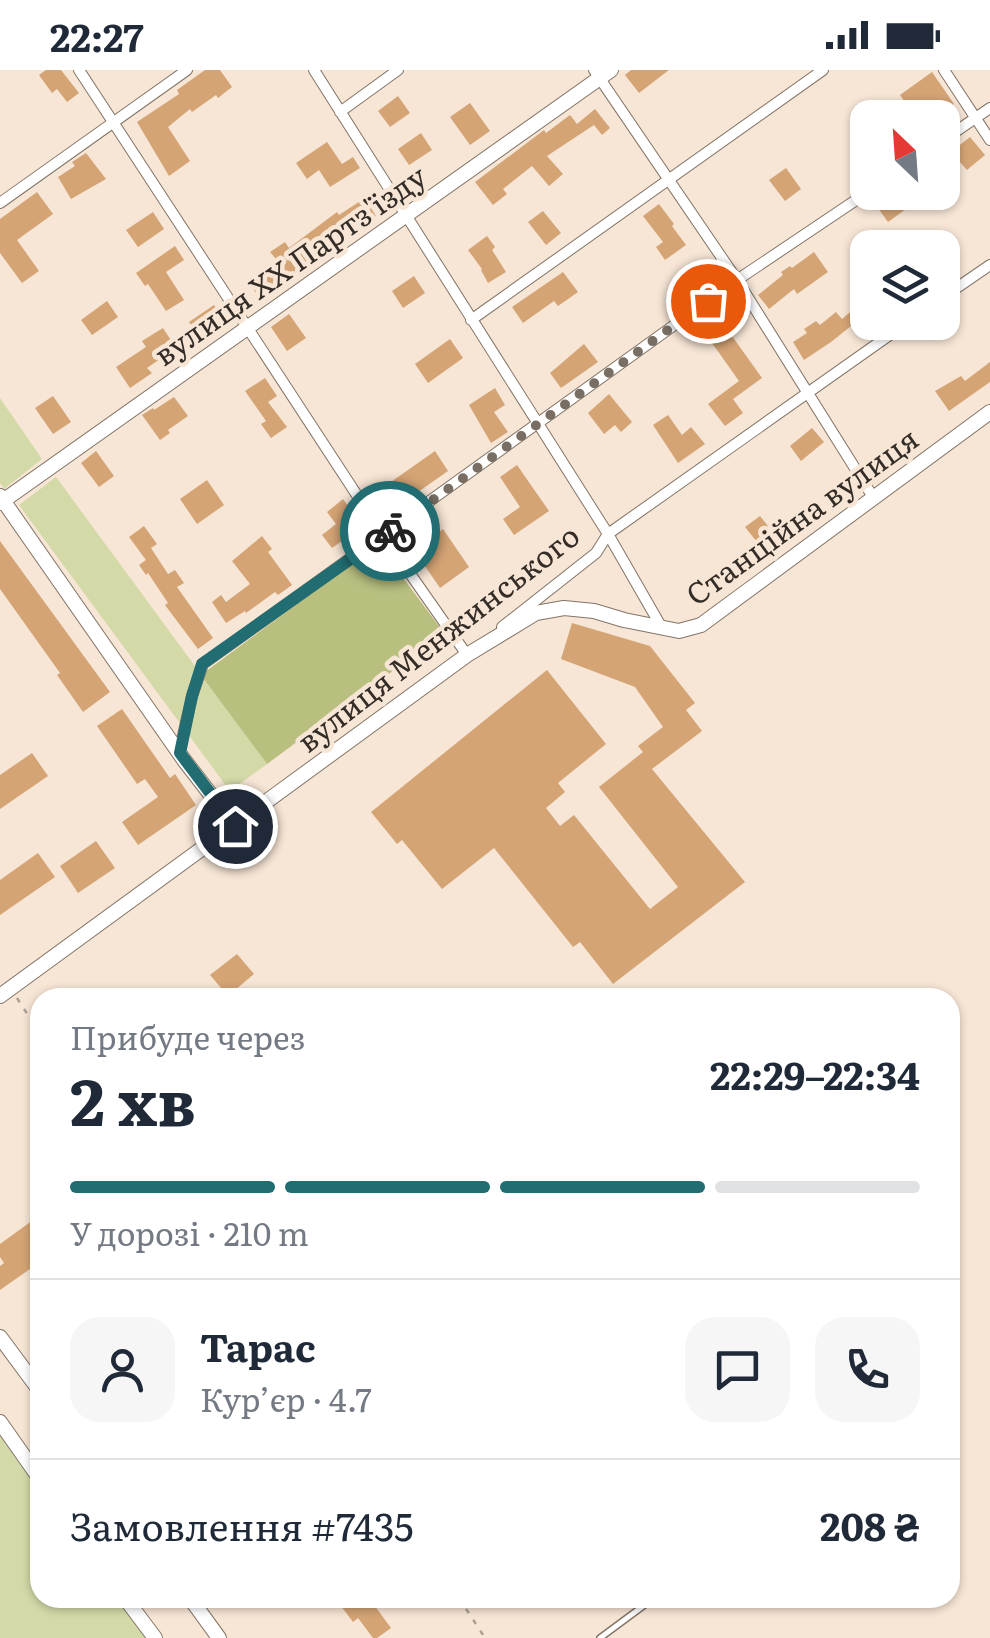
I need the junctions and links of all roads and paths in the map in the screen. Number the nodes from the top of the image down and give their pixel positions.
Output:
1 (79, 70) edge
2 (187, 70) edge
3 (314, 70) edge
4 (398, 70) edge
5 (823, 70) edge
6 (944, 70) edge
7 (601, 73) edge
8 (990, 108) edge
9 (340, 112) junction
10 (975, 120) junction
11 (112, 123) junction
12 (960, 130) edge
13 (990, 140) edge
14 (669, 178) junction
15 (0, 203) edge
16 (850, 204) edge
17 (406, 215) junction
18 (990, 265) edge
19 (737, 280) junction
20 (960, 286) edge
21 (471, 320) junction
22 (248, 328) junction
23 (882, 340) edge
24 (806, 394) junction
25 (990, 412) edge
26 (538, 424) junction
27 (873, 497) junction
28 (1, 500) edge
29 (608, 534) junction
30 (384, 535) junction
31 (662, 628) junction
32 (467, 654) junction
33 (180, 753) junction
34 (235, 826) junction
35 (5, 992) edge
36 (30, 1022) edge
37 (0, 1336) edge
38 (30, 1377) edge
39 (0, 1422) edge
40 (30, 1464) edge
41 (132, 1608) edge
42 (197, 1608) edge
43 (466, 1608) edge
44 (640, 1608) edge
45 (155, 1638) edge
46 (219, 1638) edge
47 (486, 1638) edge
48 (600, 1638) edge

1 - 11 street
2 - 11 street
3 - 9 street
4 - 9 street
5 - 14 street
6 - 10 street
7 - 14 street
7 - 17 street, вулиця XX Партз'їзду
8 - 10 street
9 - 17 street
10 - 12 street
10 - 13 street
11 - 15 street
11 - 22 street
14 - 19 street
14 - 21 street
16 - 19 street
17 - 21 street
17 - 22 street, вулиця XX Партз'їзду
18 - 20 street
19 - 24 street
19 - 26 street
21 - 26 street
22 - 28 street, вулиця XX Партз'їзду
22 - 30 street
23 - 24 street, вулиця Менжинського
24 - 27 street
24 - 29 street, вулиця Менжинського
25 - 27 street, Станційна вулиця
26 - 29 street
26 - 30 street
27 - 31 street, Станційна вулиця
28 - 33 street
29 - 31 street
29 - 32 street, вулиця Менжинського
30 - 32 street
30 - 33 street
31 - 32 street, Станційна вулиця
32 - 34 street, вулиця Менжинського
33 - 34 street
34 - 35 street, вулиця Менжинського
35 - 36 path
37 - 38 street
39 - 40 street
41 - 45 street
42 - 46 street
43 - 47 path
44 - 48 lane

